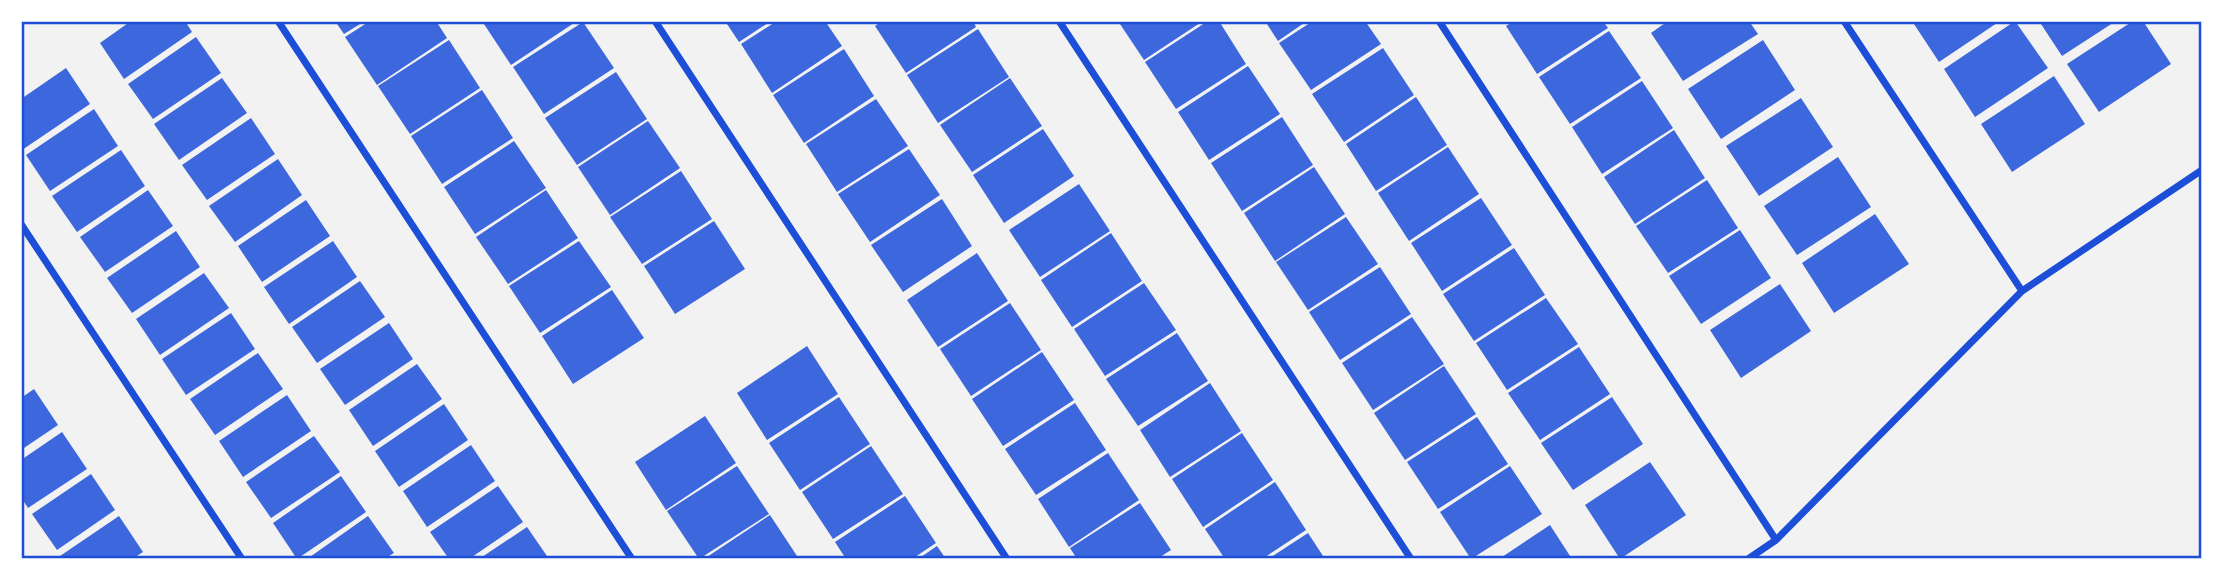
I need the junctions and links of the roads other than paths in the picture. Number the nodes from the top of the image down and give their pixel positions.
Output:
1 (278, 21) edge
2 (655, 21) edge
3 (1059, 21) edge
4 (1439, 21) edge
5 (1844, 21) edge
6 (2202, 170) edge
7 (21, 224) edge
8 (2022, 291) junction
9 (1776, 540) junction
10 (242, 559) edge
11 (632, 559) edge
12 (1007, 559) edge
13 (1411, 559) edge
14 (1748, 559) edge

1 - 11 street
2 - 12 street
3 - 13 street
4 - 9 street
5 - 8 street
6 - 8 street
7 - 10 street
8 - 9 street
9 - 14 street

